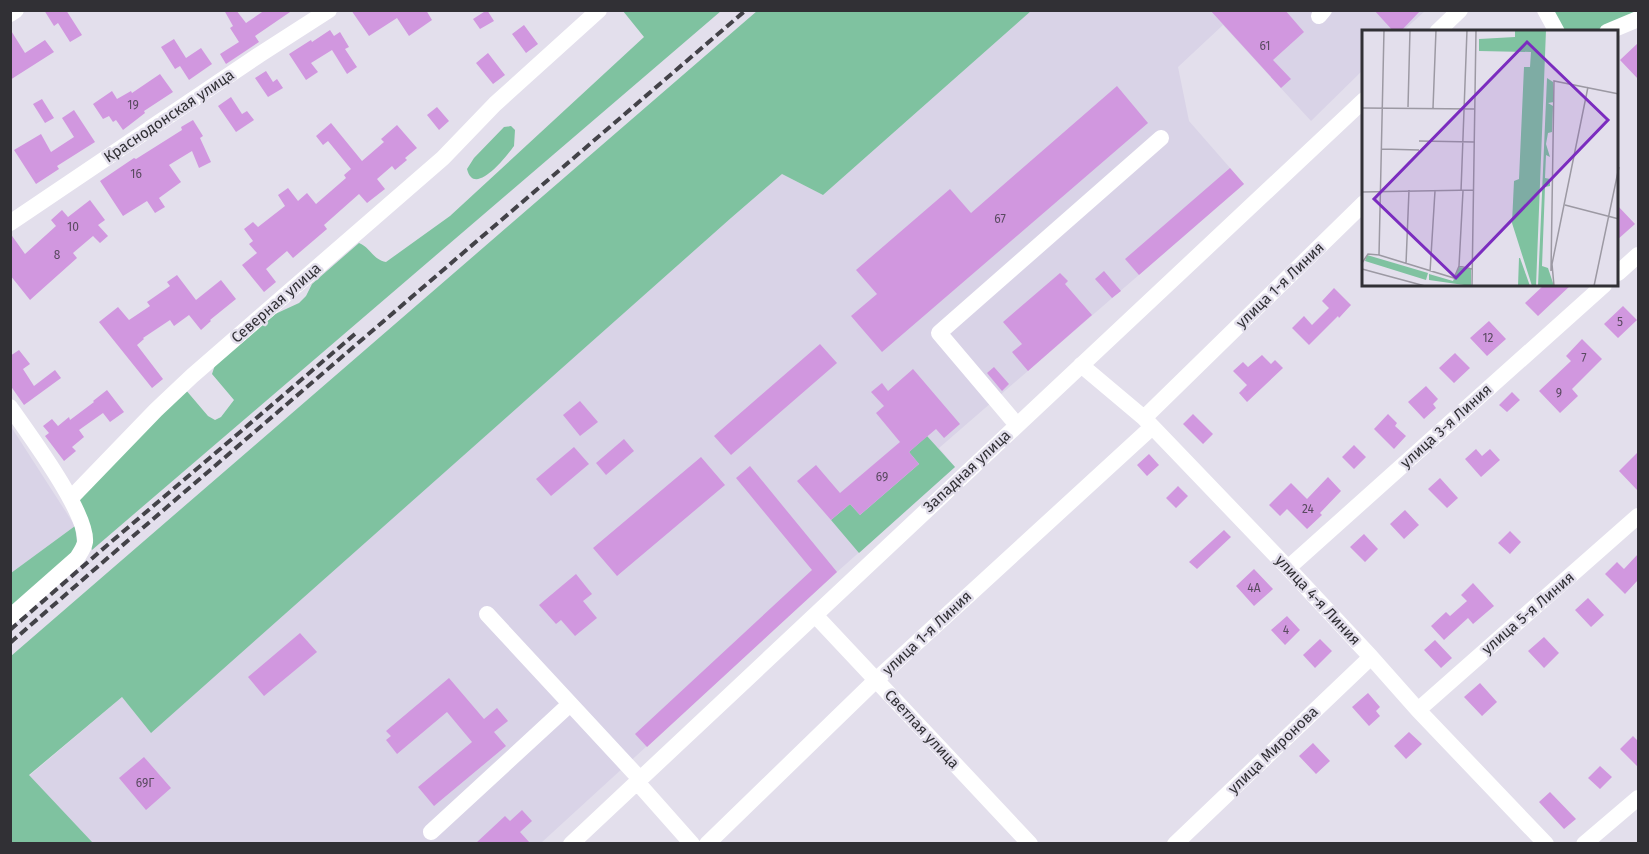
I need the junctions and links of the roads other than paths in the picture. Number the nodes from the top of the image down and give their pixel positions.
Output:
1 (16, 10) edge
2 (329, 10) edge
3 (599, 10) edge
4 (1460, 10) edge
5 (1545, 10) edge
6 (10, 14) edge
7 (1638, 19) edge
8 (1439, 30) edge
9 (1556, 30) edge
10 (1612, 30) edge
11 (1362, 101) edge
12 (1161, 138) dead end
13 (1362, 205) edge
14 (10, 223) edge
15 (1638, 255) edge
16 (1619, 271) edge
17 (1603, 286) edge
18 (1081, 365) junction
19 (10, 407) edge
20 (1148, 423) junction
21 (1017, 424) junction
22 (71, 498) junction
23 (1638, 516) edge
24 (1288, 568) junction
25 (487, 614) dead end
26 (815, 615) junction
27 (10, 616) edge
28 (1371, 657) junction
29 (876, 680) junction
30 (570, 704) junction
31 (1418, 710) junction
32 (638, 780) junction
33 (1638, 798) edge
34 (431, 832) dead end
35 (571, 843) edge
36 (692, 843) edge
37 (707, 843) edge
38 (1030, 843) edge
39 (1175, 843) edge
40 (1546, 843) edge
41 (1584, 843) edge

1 - 6 street
2 - 14 street, Краснодонская улица
3 - 22 street, Северная улица
4 - 8 street
5 - 9 street
7 - 10 street
11 - 18 street, Западная улица
12 - 21 street
13 - 20 street, улица 1-я Линия
15 - 16 street
17 - 24 street, улица 3-я Линия
18 - 20 street, улица 4-я Линия
18 - 21 street, Западная улица
19 - 22 street
20 - 24 street, улица 4-я Линия
20 - 29 street, улица 1-я Линия
21 - 26 street, Западная улица
22 - 27 street
23 - 31 street, улица 5-я Линия
24 - 28 street, улица 4-я Линия
25 - 30 street
26 - 29 street, Светлая улица
26 - 32 street, Западная улица
28 - 31 street, улица 4-я Линия
28 - 39 street, улица Миронова
29 - 37 street, улица 1-я Линия
29 - 38 street, Светлая улица
30 - 32 street
30 - 34 street
31 - 40 street, улица 4-я Линия
32 - 35 street, Западная улица
32 - 36 street
33 - 41 street

